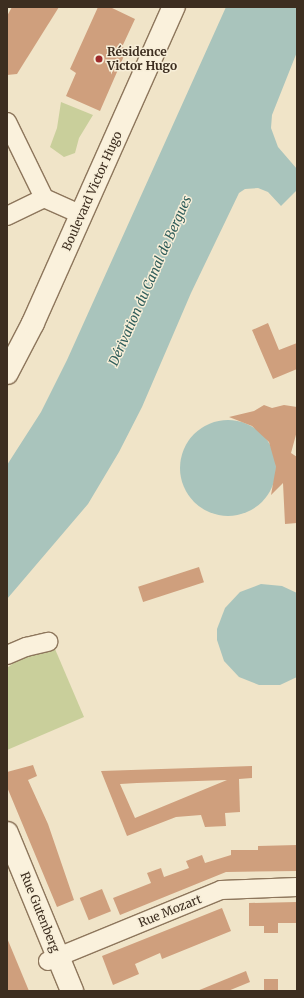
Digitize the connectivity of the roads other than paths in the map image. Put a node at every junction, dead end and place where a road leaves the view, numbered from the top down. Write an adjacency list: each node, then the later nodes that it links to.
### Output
1 (174, 7): 4 (main road, Boulevard Victor Hugo)
2 (7, 122): 3 (street)
3 (44, 198): 4 (street); 5 (street)
4 (82, 215): 6 (main road, Boulevard Victor Hugo)
5 (7, 216)
6 (7, 373)
7 (48, 642): 8 (street)
8 (7, 655)
9 (7, 833): 12 (main road, Rue Gutenberg)
10 (7, 861): 12 (main road, Rue Gutenberg)
11 (297, 887): 12 (street, Rue Mozart)
12 (53, 959): 13 (main road, Rue Gutenberg); 14 (main road, Rue Gutenberg)
13 (60, 991)
14 (72, 991)

